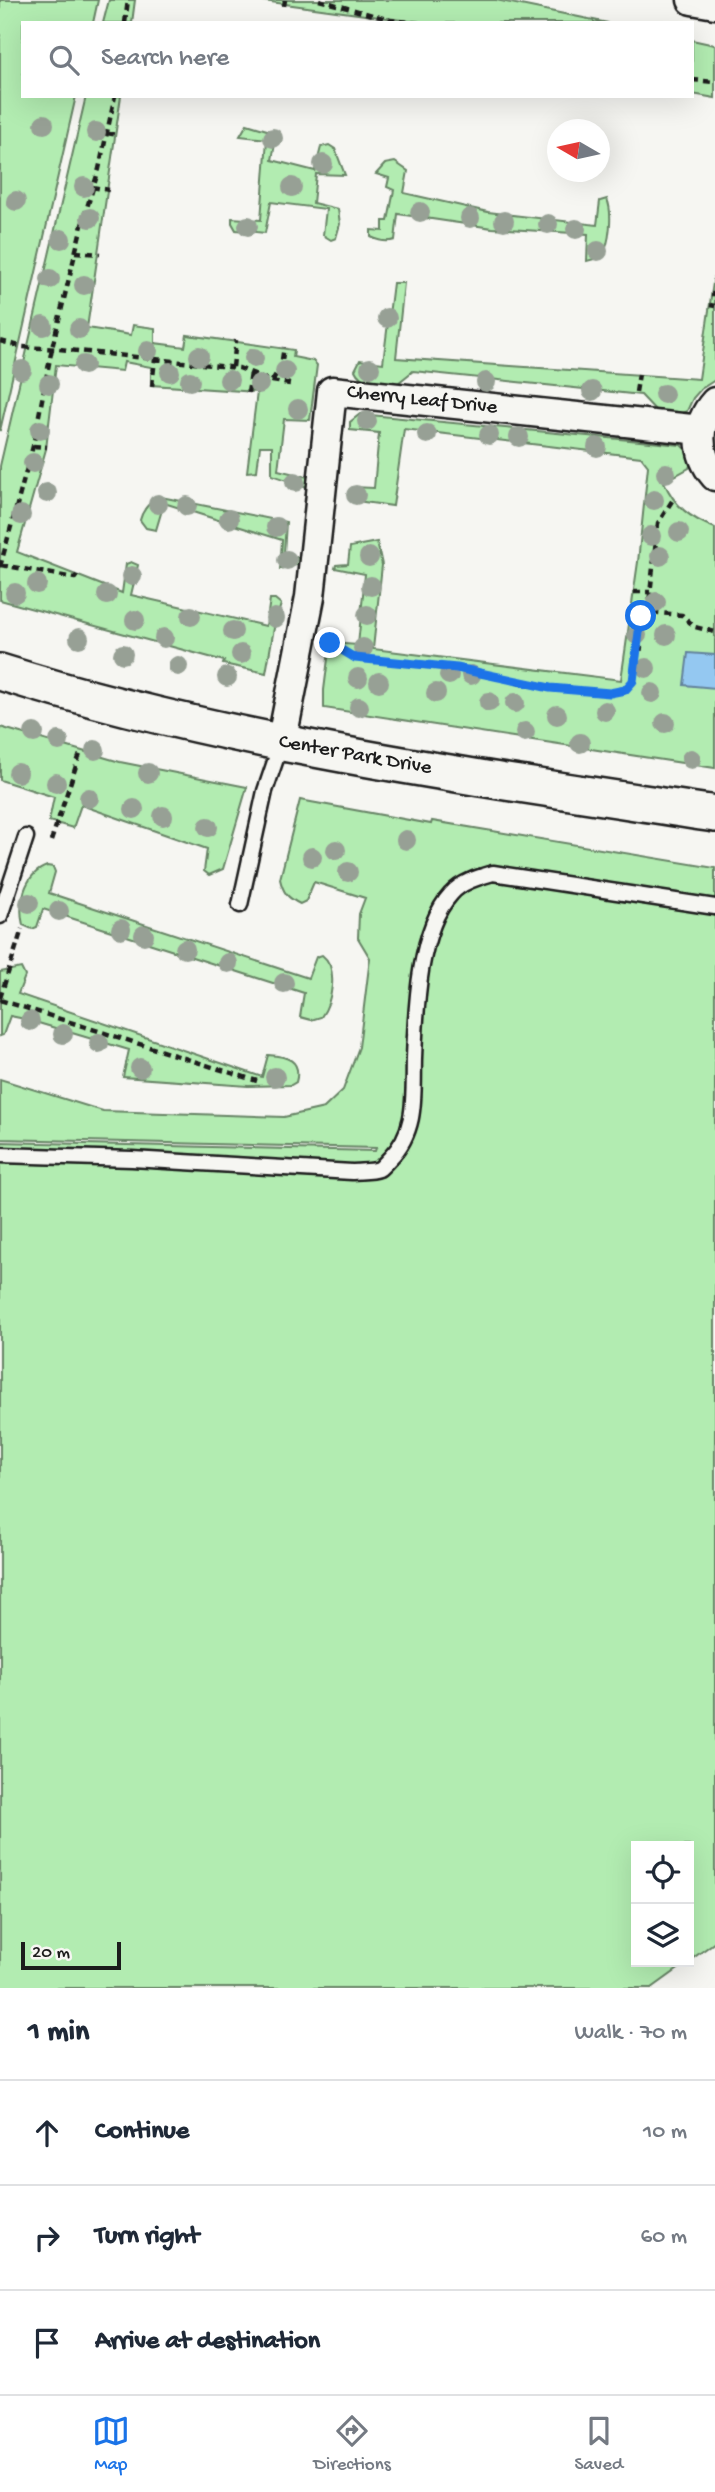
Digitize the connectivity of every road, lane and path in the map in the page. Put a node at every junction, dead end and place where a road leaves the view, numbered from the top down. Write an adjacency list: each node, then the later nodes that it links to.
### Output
1 (128, 0): 5 (path)
2 (319, 0): 6 (path)
3 (692, 0): 4 (street)
4 (715, 4)
5 (125, 21)
6 (400, 21)
7 (694, 80): 8 (path)
8 (715, 82)
9 (114, 98): 10 (path)
10 (107, 133): 11 (path); 12 (path)
11 (117, 135)
12 (92, 187): 13 (path); 14 (path)
13 (109, 190)
14 (75, 252): 15 (path); 19 (path)
15 (100, 254)
16 (236, 340): 21 (path)
17 (0, 341): 19 (path)
18 (284, 347): 24 (path)
19 (52, 348): 20 (path); 31 (path)
20 (155, 359): 21 (path); 26 (path)
21 (233, 368): 22 (path)
22 (251, 373): 24 (path); 28 (path)
23 (639, 374): 27 (path)
24 (272, 381): 25 (path)
25 (290, 384)
26 (152, 386)
27 (636, 392)
28 (248, 393)
29 (715, 402): 30 (street)
30 (701, 430): 33 (street); 45 (street, Cherry Leaf Drive)
31 (33, 446): 32 (path); 35 (path)
32 (47, 447)
33 (715, 476)
34 (672, 501): 38 (path)
35 (0, 566): 36 (path)
36 (77, 575)
37 (634, 592): 38 (path)
38 (650, 592): 39 (path)
39 (648, 612): 40 (path); 42 (path)
40 (715, 632)
41 (330, 643): 42 (path)
42 (636, 648): 43 (path)
43 (645, 649)
44 (0, 672): 45 (street, Center Park Drive)
45 (281, 744): 46 (street, Center Park Drive); 48 (lane)
46 (715, 814)
47 (26, 837): 50 (lane)
48 (240, 905)
49 (715, 907): 53 (lane)
50 (0, 916)
51 (0, 1000): 52 (path)
52 (257, 1081)
53 (0, 1155)

